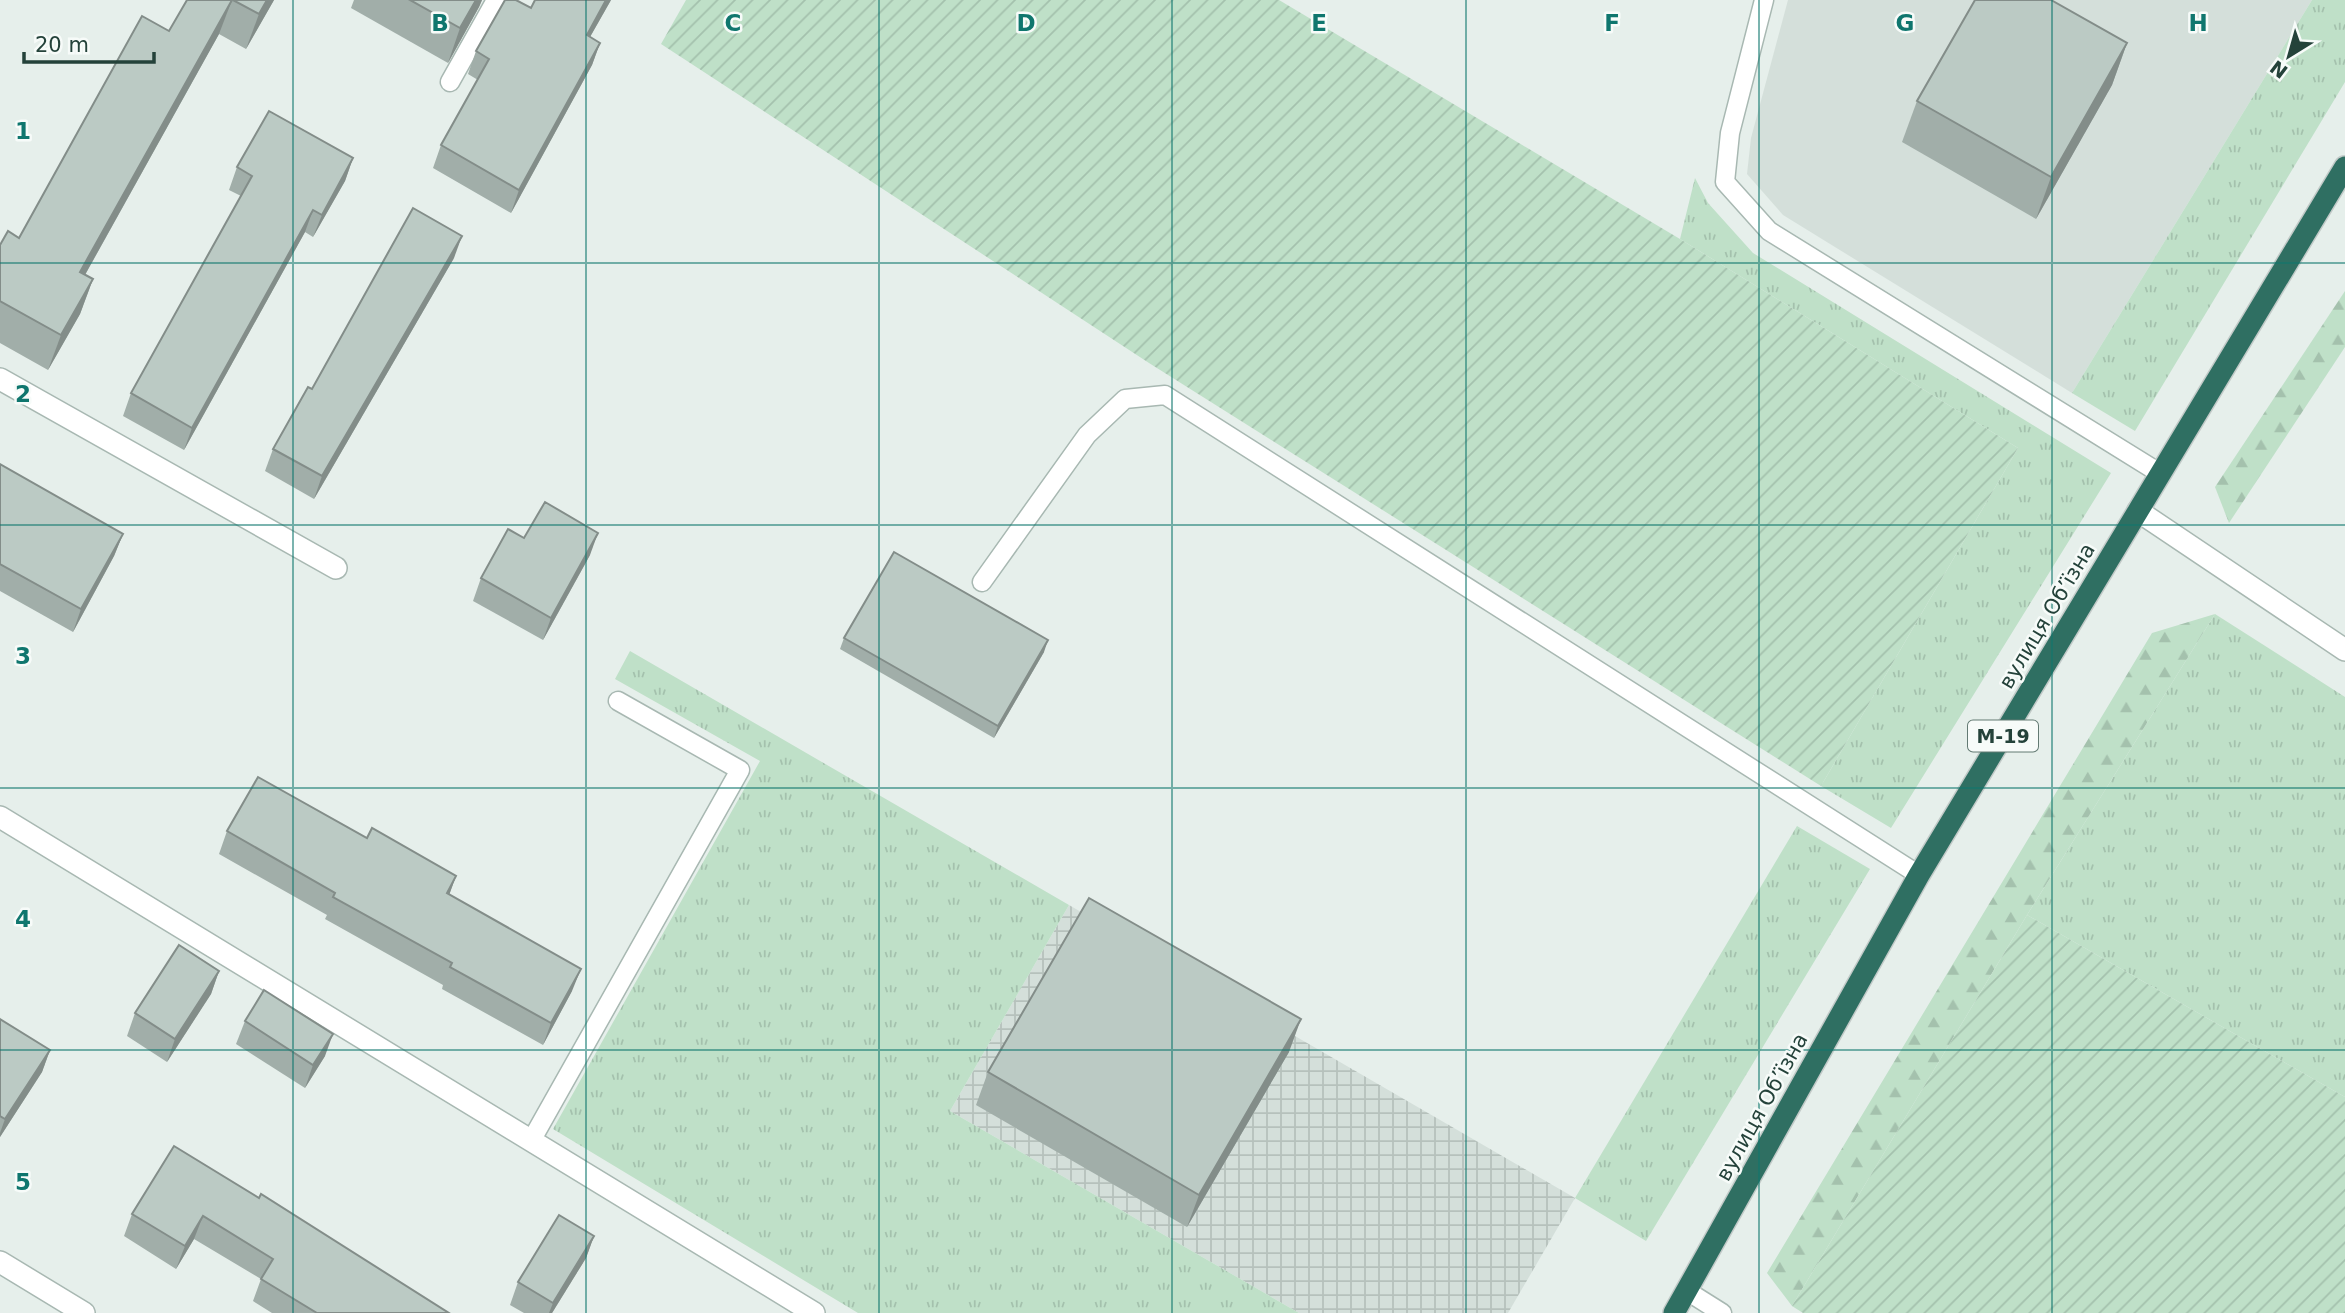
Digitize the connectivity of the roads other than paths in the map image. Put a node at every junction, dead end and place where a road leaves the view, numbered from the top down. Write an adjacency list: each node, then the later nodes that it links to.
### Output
1 (496, 0): 3 (lane)
2 (1764, 0): 6 (lane)
3 (450, 82)
4 (2345, 167): 6 (highway, вулиця Об’їзна / М-19)
5 (0, 379): 8 (street)
6 (2161, 474): 7 (highway, вулиця Об’їзна / М-19)
7 (2138, 511): 10 (street); 13 (highway, вулиця Об’їзна / М-19)
8 (336, 568)
9 (982, 582): 13 (lane)
10 (2345, 650)
11 (618, 701): 14 (lane)
12 (0, 817): 14 (street)
13 (1919, 875): 16 (highway, вулиця Об’їзна / М-19)
14 (531, 1141): 18 (street)
15 (0, 1262): 17 (street)
16 (1687, 1291): 19 (highway, вулиця Об’їзна / М-19); 20 (lane)
17 (84, 1313)
18 (814, 1313)
19 (1674, 1313)
20 (1722, 1313)

